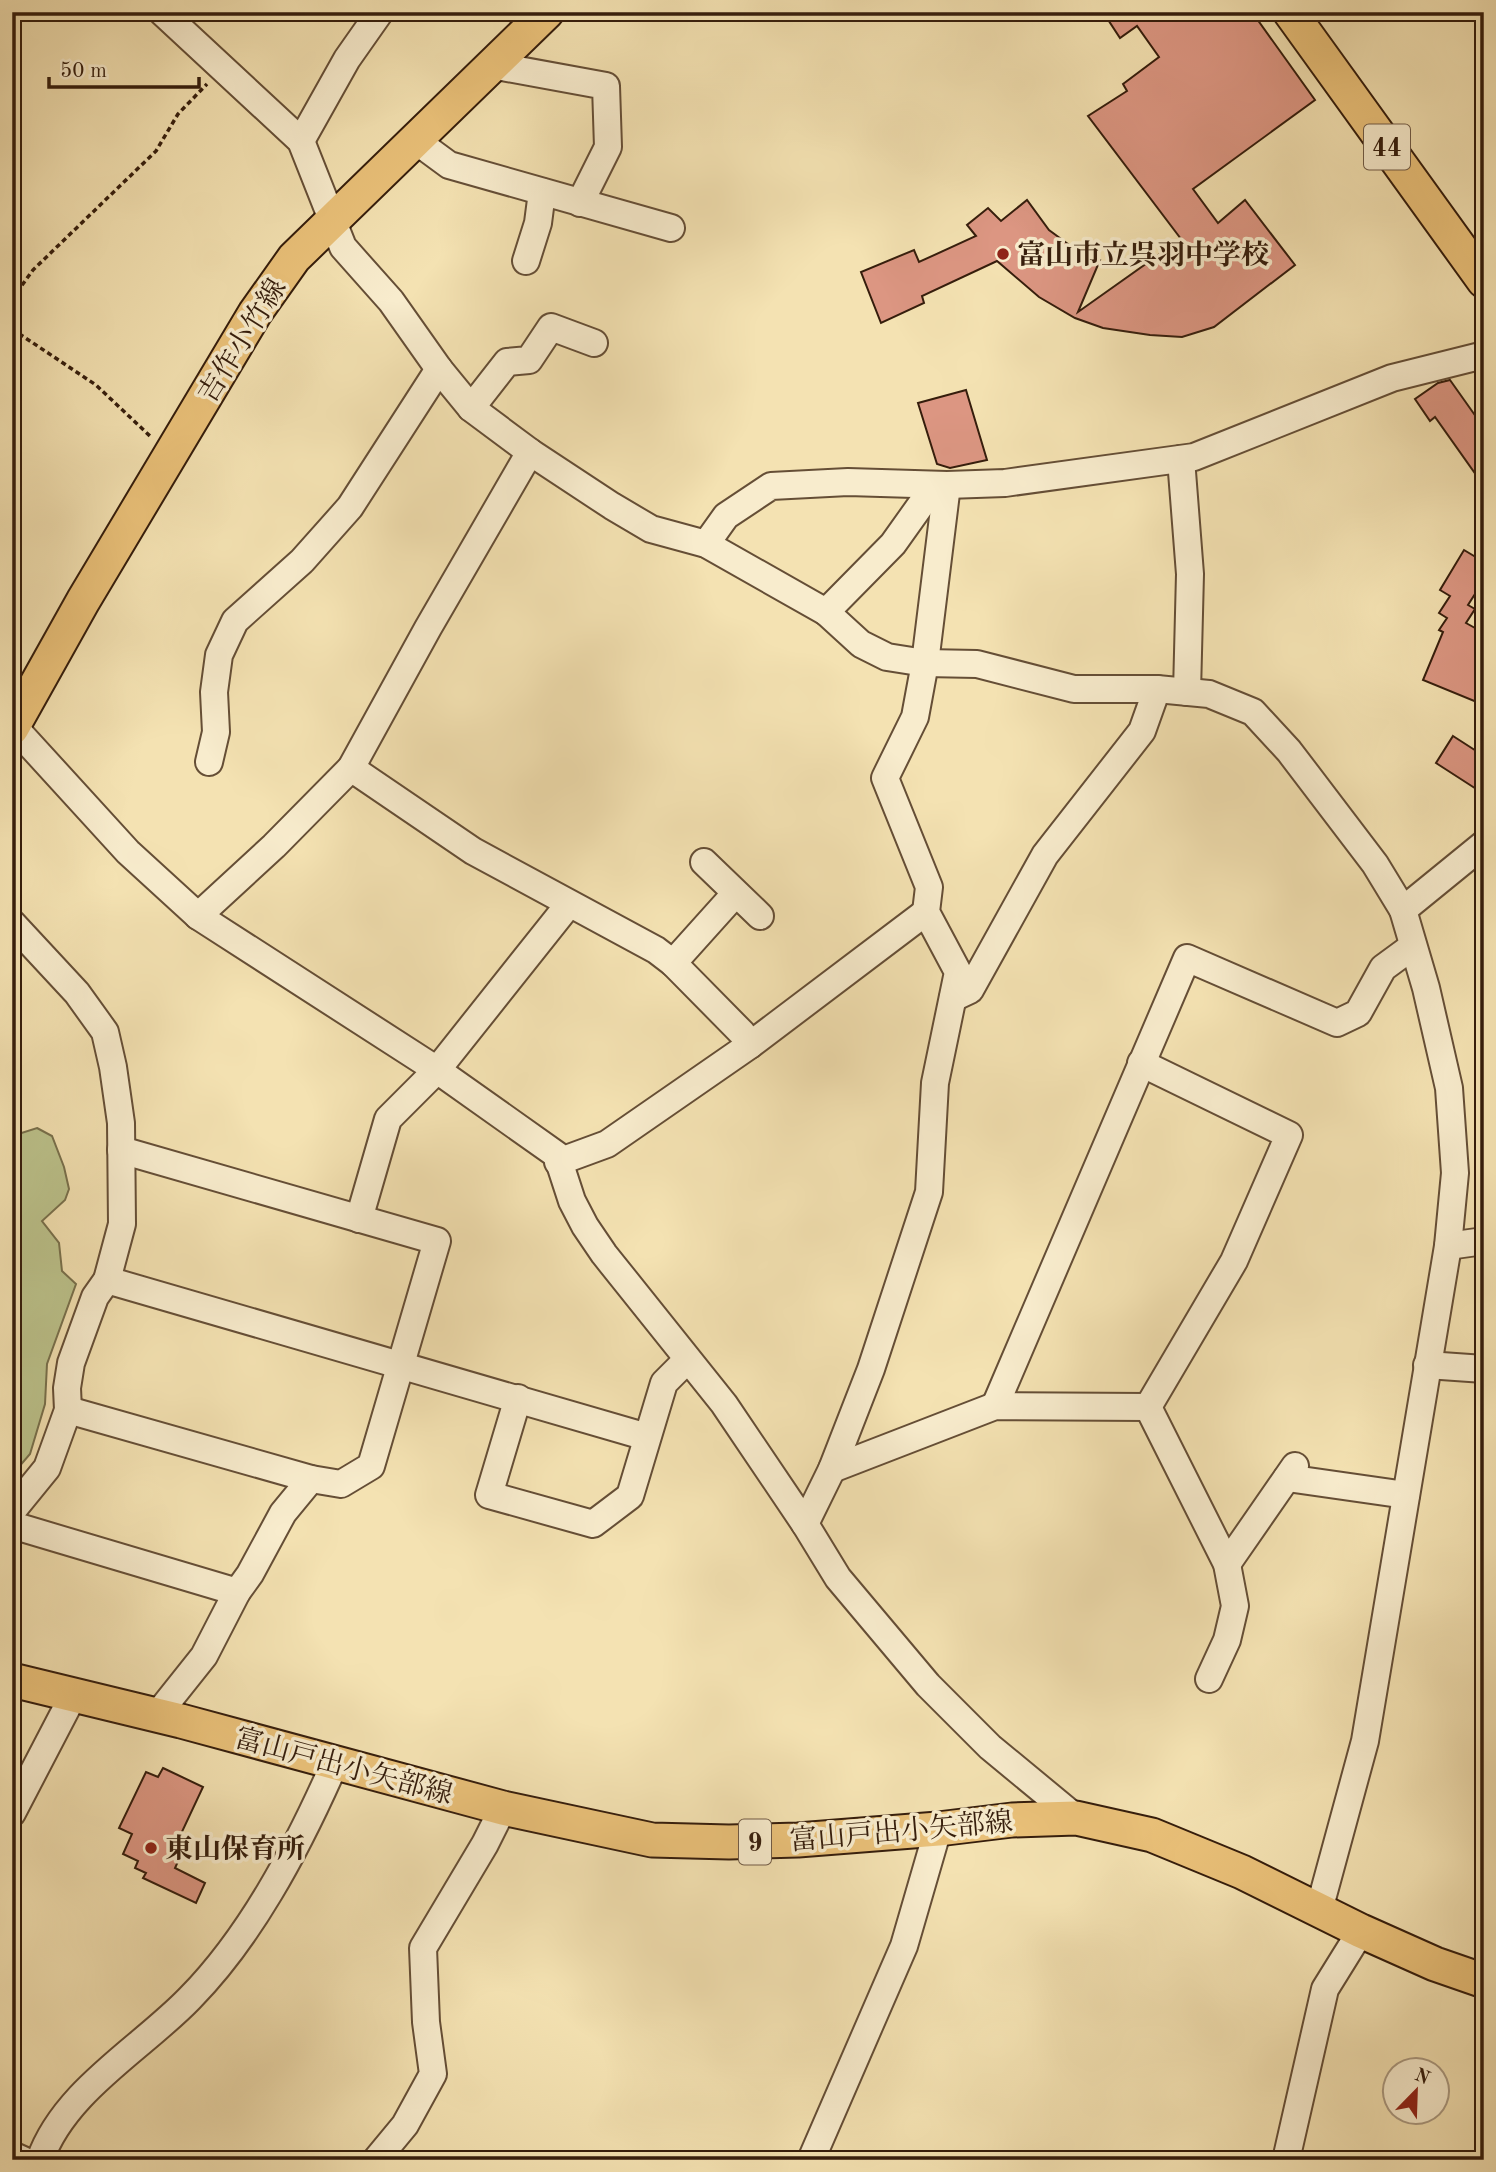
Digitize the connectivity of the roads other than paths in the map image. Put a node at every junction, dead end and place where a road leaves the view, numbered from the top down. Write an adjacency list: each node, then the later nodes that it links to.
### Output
1 (162, 12): 7 (street)
2 (380, 12): 7 (street)
3 (547, 12): 5 (main road, 吉作小竹線)
4 (1290, 12): 13 (main road, 44)
5 (491, 65): 6 (main road, 吉作小竹線); 9 (street)
6 (415, 140): 8 (street); 10 (main road, 吉作小竹線)
7 (301, 141): 10 (street)
8 (542, 192): 9 (street); 12 (street)
9 (580, 203): 11 (street)
10 (333, 220): 16 (street); 26 (main road, 吉作小竹線)
11 (671, 228)
12 (526, 261)
13 (1484, 281)
14 (594, 343): 17 (street)
15 (1484, 355): 19 (street)
16 (439, 369): 17 (street); 27 (street)
17 (471, 408): 18 (street)
18 (530, 452): 21 (street); 28 (street)
19 (1181, 459): 20 (street); 25 (street)
20 (941, 485): 21 (street); 22 (street); 23 (street)
21 (706, 544): 22 (street)
22 (826, 612): 23 (street)
23 (925, 663): 24 (street); 34 (street)
24 (1157, 689): 25 (street); 40 (street)
25 (1187, 692): 33 (street)
26 (13, 727): 35 (street)
27 (209, 762)
28 (351, 768): 32 (street); 35 (street)
29 (1484, 844): 33 (street)
30 (704, 862): 31 (street)
31 (735, 894): 36 (street); 39 (street)
32 (569, 904): 39 (street); 43 (street)
33 (1403, 910): 38 (street)
34 (926, 912): 40 (street); 41 (street)
35 (198, 916): 43 (street)
36 (760, 916)
37 (12, 923): 44 (street)
38 (1413, 946): 42 (street); 48 (street)
39 (673, 963): 41 (street)
40 (953, 998): 59 (street)
41 (750, 1045): 45 (street)
42 (1141, 1063): 55 (street); 56 (street)
43 (438, 1070): 45 (street); 46 (street)
44 (121, 1150): 46 (street); 49 (street)
45 (558, 1162): 50 (street)
46 (359, 1219): 51 (street)
47 (1484, 1241): 48 (street)
48 (1448, 1246): 52 (street)
49 (107, 1280): 51 (street); 57 (street)
50 (687, 1360): 58 (street); 63 (street)
51 (401, 1364): 54 (street); 60 (street)
52 (1427, 1365): 53 (street); 61 (street)
53 (1484, 1369)
54 (518, 1398): 58 (street); 58 (street)
55 (995, 1406): 56 (street); 59 (street)
56 (1148, 1407): 65 (street)
57 (68, 1410): 60 (street); 62 (street)
58 (647, 1437)
59 (832, 1469): 63 (street)
60 (311, 1479): 66 (street)
61 (1406, 1495): 65 (street); 76 (street)
62 (12, 1511)
63 (805, 1524): 74 (street)
64 (12, 1525): 66 (street)
65 (1227, 1564): 67 (street)
66 (237, 1592): 70 (street)
67 (1209, 1679)
68 (12, 1680): 69 (main road, 富山戸出小矢部線 / 9)
69 (75, 1694): 70 (main road, 富山戸出小矢部線 / 9); 73 (street)
70 (157, 1715): 72 (main road, 富山戸出小矢部線 / 9)
71 (330, 1774): 81 (street)
72 (503, 1808): 75 (main road, 富山戸出小矢部線 / 9); 82 (street)
73 (12, 1813)
74 (1076, 1818): 75 (main road, 富山戸出小矢部線 / 9); 76 (main road, 富山戸出小矢部線 / 9)
75 (938, 1829): 83 (street)
76 (1319, 1910): 77 (main road, 富山戸出小矢部線 / 9)
77 (1361, 1931): 78 (main road, 富山戸出小矢部線 / 9); 84 (street)
78 (1484, 1981)
79 (12, 2155): 80 (street)
80 (23, 2160)
81 (40, 2160)
82 (376, 2160)
83 (811, 2160)
84 (1286, 2160)

